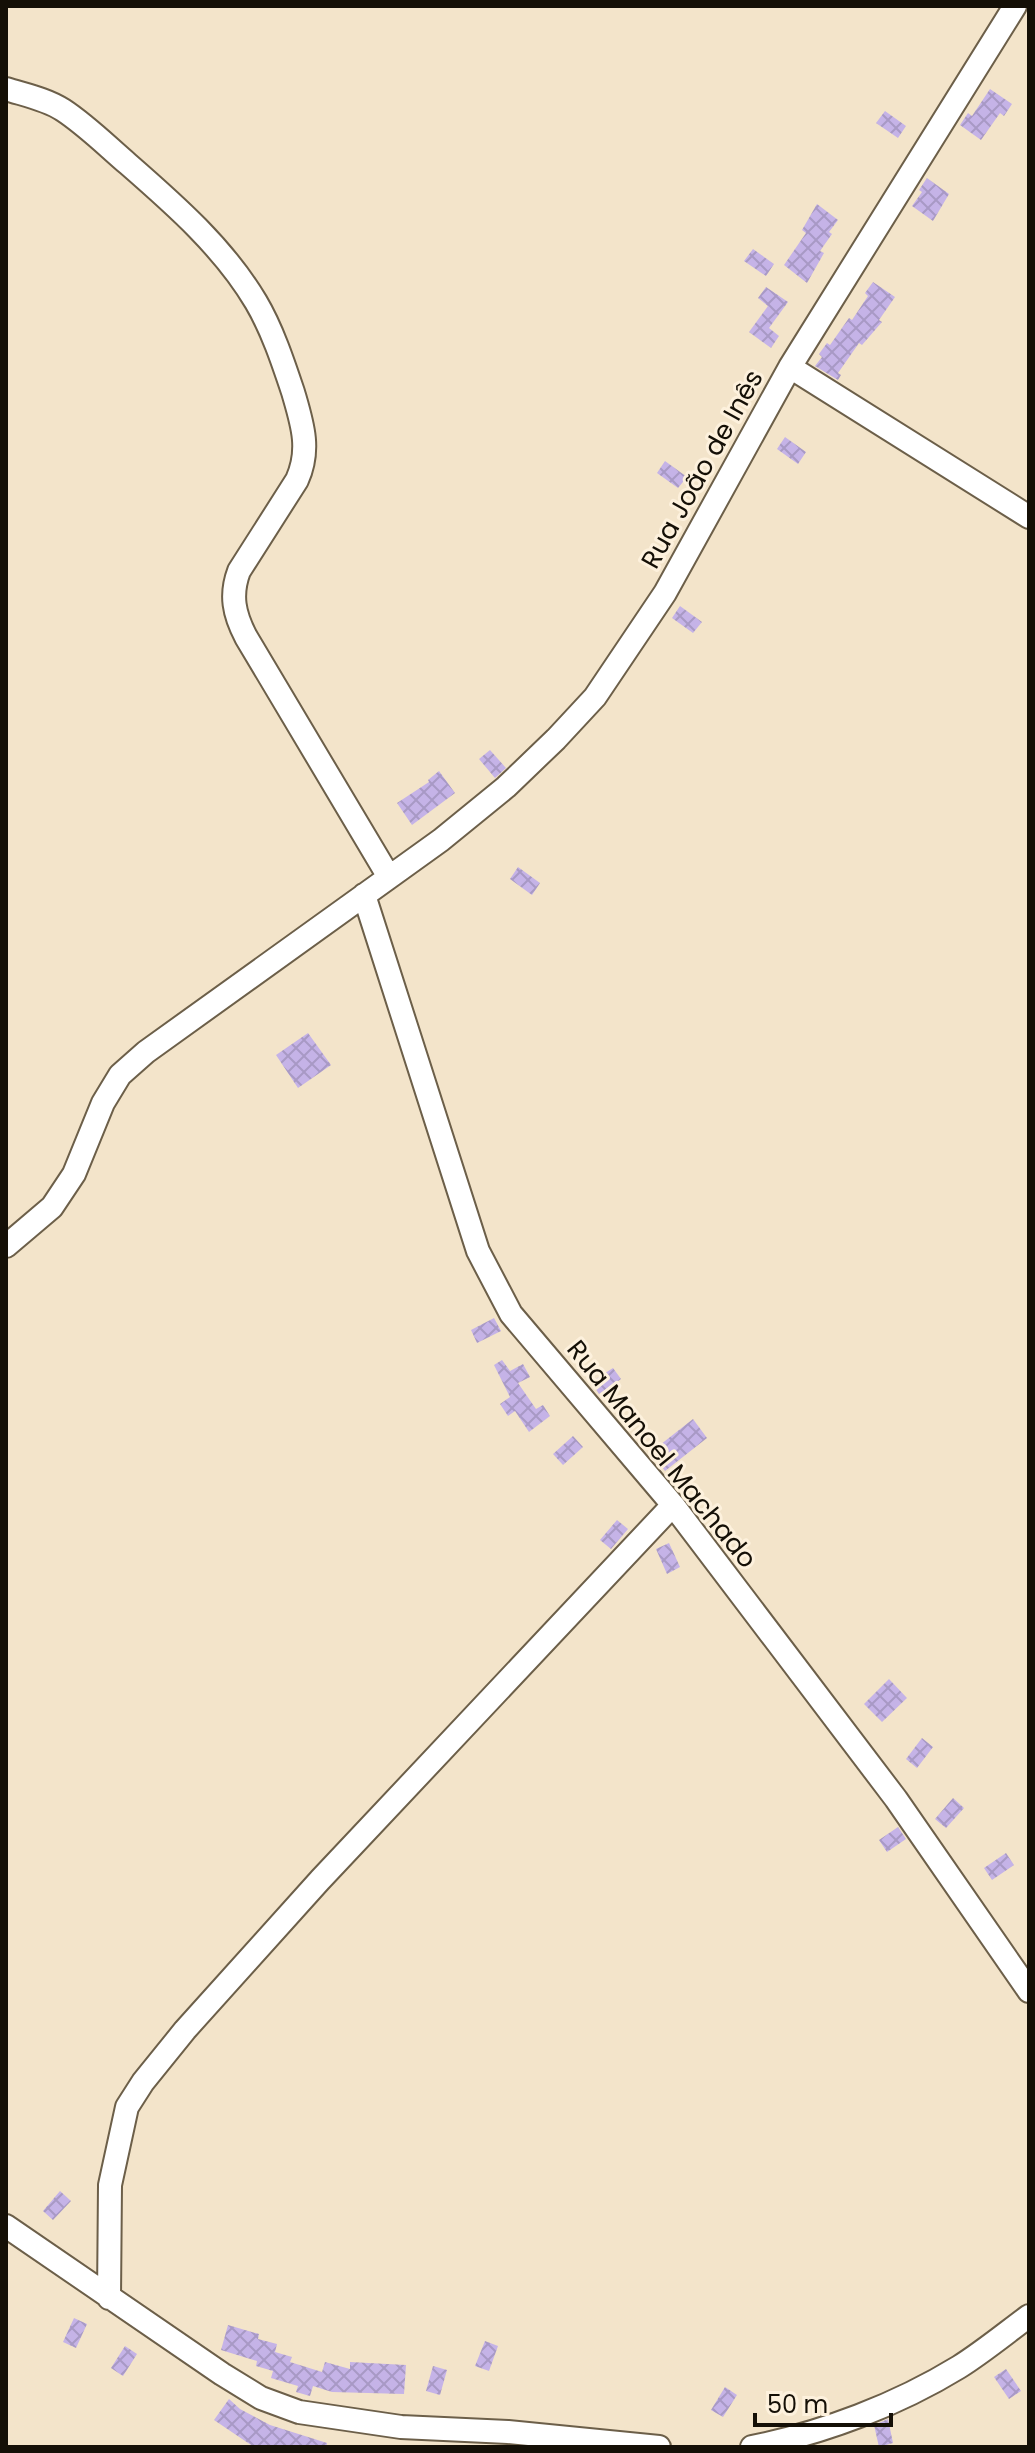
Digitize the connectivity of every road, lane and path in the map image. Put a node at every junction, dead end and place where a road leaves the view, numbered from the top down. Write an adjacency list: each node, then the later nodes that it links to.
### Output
1 (1015, 6): 3 (street, Rua João de Inês)
2 (6, 89): 5 (street)
3 (790, 367): 4 (street); 5 (street, Rua João de Inês)
4 (1029, 517)
5 (389, 877): 6 (street, Rua João de Inês)
6 (364, 895): 7 (street, Rua João de Inês); 8 (street, Rua Manoel Machado)
7 (6, 1246)
8 (673, 1505): 9 (street, Rua Manoel Machado); 11 (street)
9 (1029, 1991)
10 (6, 2226): 11 (street)
11 (109, 2298): 13 (street)
12 (1029, 2316): 16 (street)
13 (398, 2437): 14 (street)
14 (509, 2439): 15 (street)
15 (659, 2447)
16 (752, 2447)

